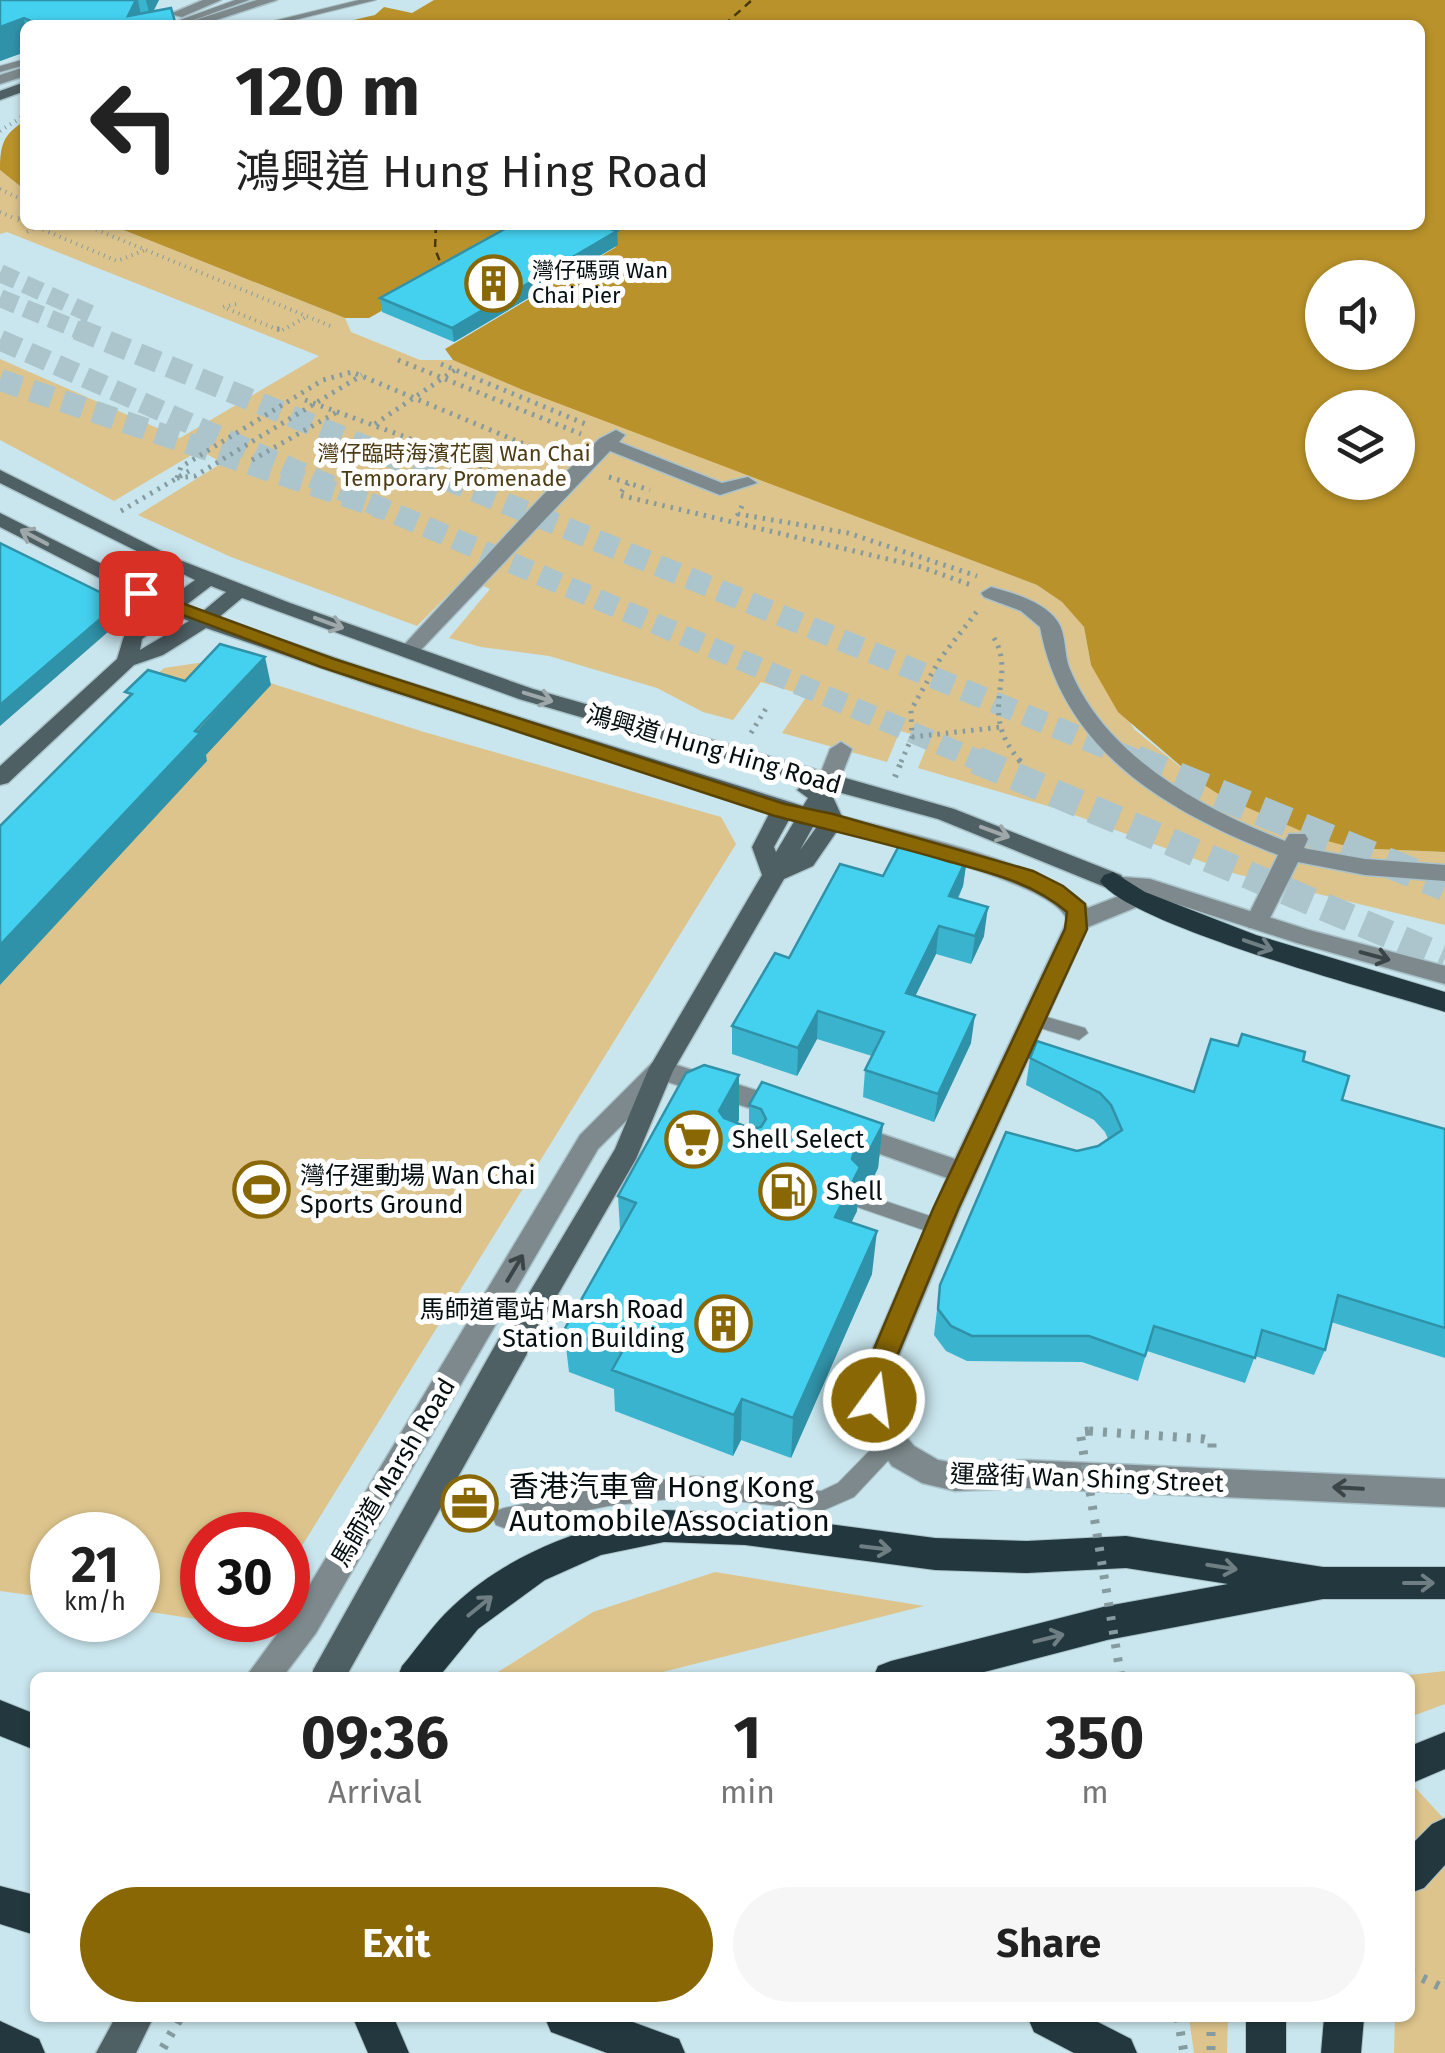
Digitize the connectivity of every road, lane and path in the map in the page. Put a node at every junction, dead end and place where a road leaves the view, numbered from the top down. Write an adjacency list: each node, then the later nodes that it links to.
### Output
1 (215, 0): 5 (street)
2 (244, 0): 6 (lane)
3 (272, 0): 7 (street)
4 (371, 0): 8 (lane)
5 (167, 20)
6 (186, 20)
7 (204, 20)
8 (284, 20)
9 (0, 212): 11 (path)
10 (20, 217): 11 (path)
11 (16, 219): 12 (path)
12 (20, 220)
13 (46, 230): 15 (path)
14 (97, 230): 15 (path)
15 (147, 250): 16 (path)
16 (268, 300): 18 (path); 19 (path)
17 (236, 304): 19 (path)
18 (257, 307)
19 (308, 316): 20 (path)
20 (333, 327)
21 (398, 360): 24 (path)
22 (455, 370): 24 (path)
23 (362, 375): 25 (path); 27 (path); 35 (path)
24 (443, 379): 25 (path); 30 (path)
25 (416, 399): 29 (path); 32 (path)
26 (305, 400): 27 (path)
27 (313, 404): 28 (path); 35 (path)
28 (338, 411): 29 (path); 31 (path)
29 (374, 425): 38 (path)
30 (611, 439): 32 (street); 37 (street)
31 (252, 460)
32 (581, 468): 38 (street)
33 (189, 471): 35 (path)
34 (0, 476): 41 (main road, 鴻興道 Hung Hing Road)
35 (177, 478): 39 (path)
36 (628, 483): 43 (path)
37 (748, 483)
38 (549, 500): 47 (street)
39 (113, 515)
40 (0, 519): 44 (main road, 鴻興道 Hung Hing Road, one-way to 40)
41 (208, 579): 42 (main road, 鴻興道 Hung Hing Road); 44 (main road)
42 (238, 590): 45 (main road); 47 (main road, 鴻興道 Hung Hing Road, one-way to 47)
43 (991, 593): 51 (path); 61 (street)
44 (169, 606): 45 (main road, 鴻興道 Hung Hing Road); 48 (main road)
45 (204, 620): 48 (main road); 58 (main road, 鴻興道 Hung Hing Road)
46 (994, 638): 50 (path)
47 (409, 651): 57 (main road, 鴻興道 Hung Hing Road, one-way to 57)
48 (126, 661): 56 (main road)
49 (768, 707): 52 (path)
50 (1002, 726): 51 (path); 54 (path)
51 (912, 737): 55 (path)
52 (748, 738)
53 (842, 749): 57 (street)
54 (1023, 764)
55 (895, 777)
56 (0, 778)
57 (825, 788): 59 (main road, 馬師道 Marsh Road); 60 (main road); 64 (main road, 鴻興道 Hung Hing Road, one-way to 64)
58 (782, 811): 59 (main road, 鴻興道 Hung Hing Road); 63 (main road)
59 (808, 816): 60 (street, 鴻興道 Hung Hing Road); 63 (main road, 馬師道 Marsh Road)
60 (833, 821): 63 (main road, 馬師道 Marsh Road); 66 (street, 鴻興道 Hung Hing Road)
61 (1292, 845): 62 (street); 67 (street)
62 (1445, 872)
63 (773, 874): 72 (main road, 馬師道 Marsh Road)
64 (1112, 881): 65 (highway); 67 (street, 鴻興道 Hung Hing Road)
65 (1136, 898): 66 (street); 69 (highway, one-way to 69)
66 (1079, 921): 70 (street)
67 (1257, 922): 68 (street, 鴻興道 Hung Hing Road, one-way to 68)
68 (1445, 975)
69 (1445, 1002)
70 (1033, 1018): 71 (lane); 73 (street)
71 (1079, 1033)
72 (661, 1070): 73 (street); 82 (street, 馬師道 Marsh Road, one-way to 72); 83 (main road, 馬師道 Marsh Road, bridge)
73 (964, 1173): 75 (street)
74 (861, 1201): 75 (lane)
75 (938, 1227): 76 (street)
76 (891, 1443): 78 (street, 運盛街 Wan Shing Street, one-way to 76); 79 (lane)
77 (1212, 1450): 86 (path, bridge)
78 (1445, 1493)
79 (504, 1518)
80 (1323, 1582): 81 (highway, one-way to 81); 84 (highway, one-way to 80); 85 (highway, one-way to 80)
81 (1445, 1583)
82 (266, 1672)
83 (330, 1672)
84 (420, 1672)
85 (915, 1672)
86 (1121, 1672)
87 (0, 1718): 88 (highway)
88 (30, 1730)
89 (1445, 1750): 90 (highway)
90 (1415, 1763)
91 (1445, 1837): 92 (highway)
92 (1415, 1869)
93 (0, 1904): 94 (highway)
94 (30, 1913)
95 (1415, 1974): 96 (path)
96 (1445, 1989)
97 (133, 2022): 108 (main road)
98 (178, 2022): 109 (path)
99 (375, 2022): 110 (highway)
100 (577, 2022): 111 (highway)
101 (1056, 2022): 112 (highway)
102 (1179, 2022): 113 (path)
103 (1211, 2022): 114 (path)
104 (1266, 2022): 115 (highway)
105 (1344, 2022): 116 (highway)
106 (0, 2041): 107 (highway)
107 (25, 2053)
108 (116, 2053)
109 (160, 2053)
110 (389, 2053)
111 (665, 2053)
112 (1117, 2053)
113 (1184, 2053)
114 (1211, 2053)
115 (1266, 2053)
116 (1341, 2053)

